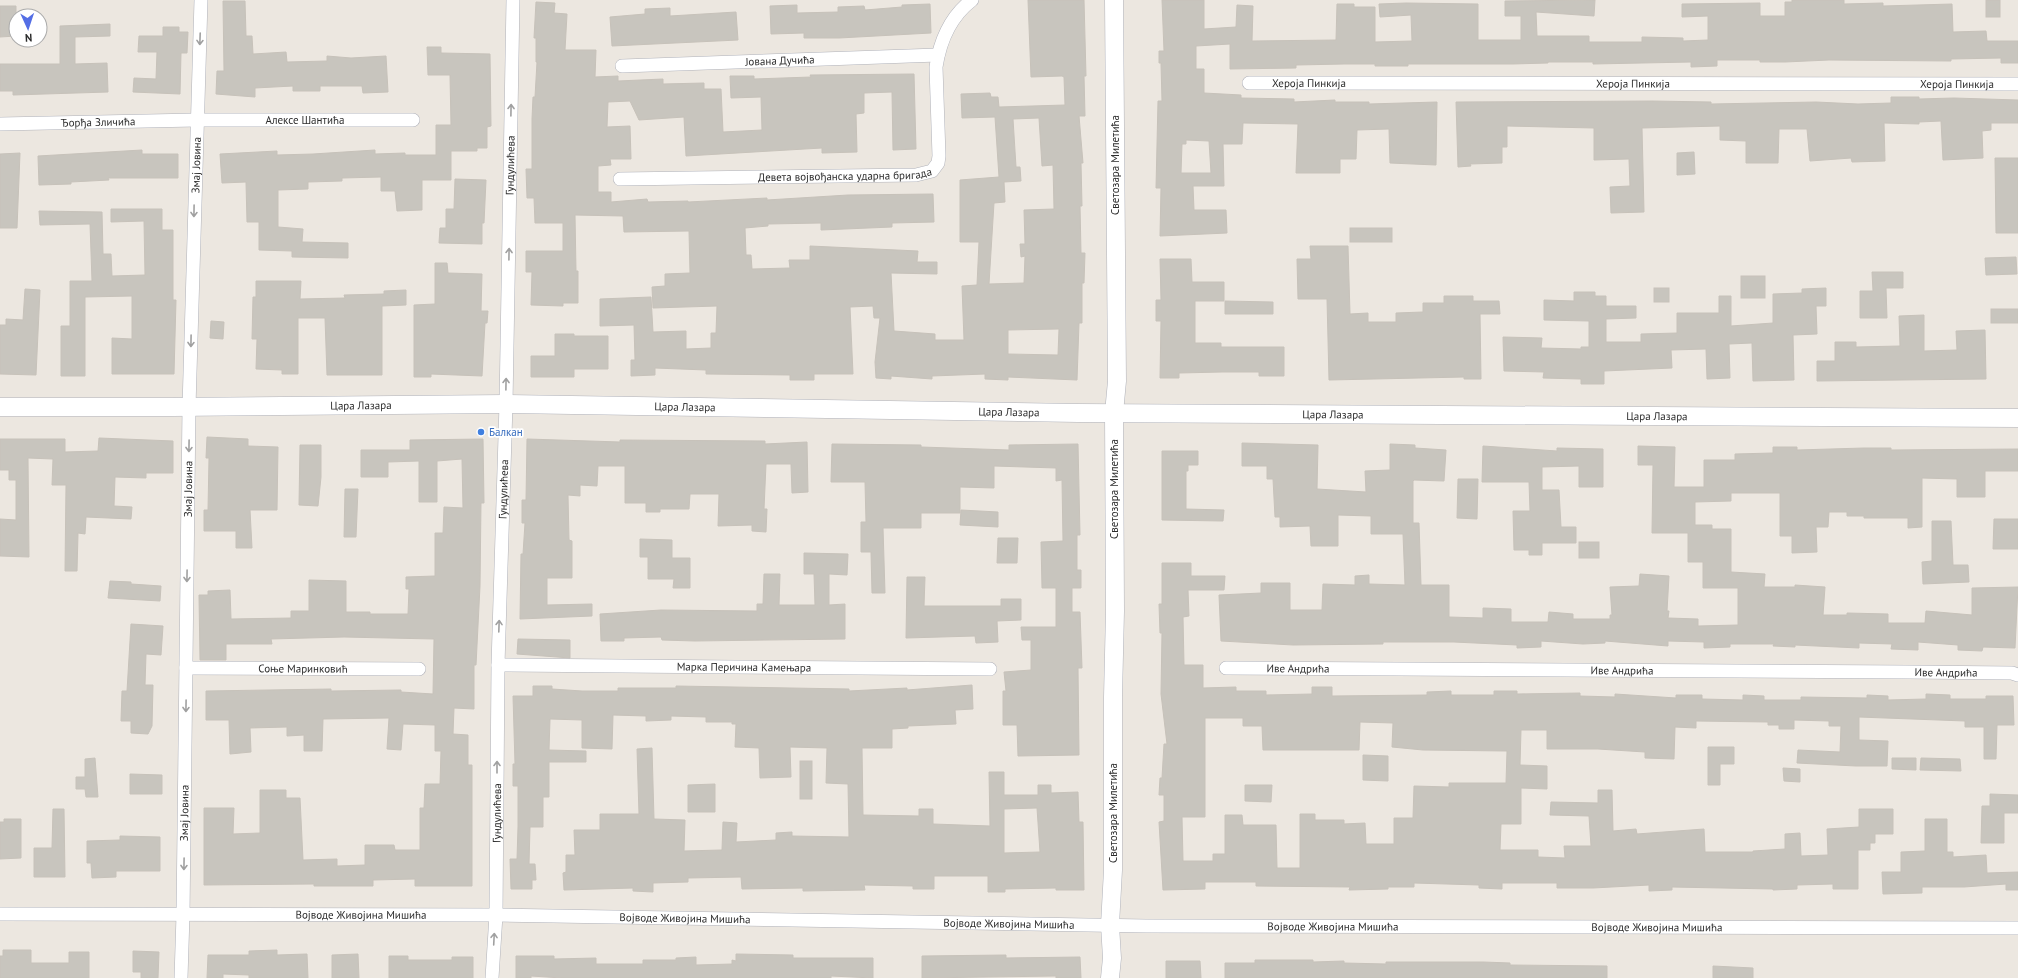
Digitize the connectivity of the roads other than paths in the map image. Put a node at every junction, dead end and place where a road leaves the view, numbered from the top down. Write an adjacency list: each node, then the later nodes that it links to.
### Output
1 (201, 0): 9 (street, Змај Јовина, one-way to 9)
2 (513, 0): 13 (street, Гундулићева, one-way to 2)
3 (972, 0): 5 (street, Девета војвођанска ударна бригада)
4 (1114, 0): 16 (main road, Светозара Милетића)
5 (938, 55): 6 (street, Јована Дучића); 12 (street, Девета војвођанска ударна бригада)
6 (622, 66)
7 (1248, 83): 8 (street, Хероја Пинкија)
8 (2018, 84)
9 (196, 120): 10 (street, Алексе Шантића); 11 (street, Ђорђа Зличића); 15 (street, Змај Јовина, one-way to 15)
10 (413, 120)
11 (0, 124)
12 (620, 179)
13 (506, 404): 15 (main road, Цара Лазара); 16 (main road, Цара Лазара); 18 (street, Гундулићева, one-way to 13)
14 (0, 407): 15 (main road, Цара Лазара)
15 (189, 407): 19 (street, Змај Јовина, one-way to 19)
16 (1114, 413): 17 (main road, Цара Лазара); 27 (main road, Светозара Милетића)
17 (2018, 418)
18 (498, 665): 22 (street, Марка Перичина Камењара); 26 (street, Гундулићева, one-way to 18)
19 (186, 668): 21 (street, Соње Маринковић); 25 (street, Змај Јовина, one-way to 25)
20 (1226, 668): 23 (street, Иве Андрића)
21 (420, 669)
22 (990, 669)
23 (2018, 675)
24 (0, 914): 25 (street, Војводе Живојина Мишића)
25 (183, 915): 26 (street, Војводе Живојина Мишића); 29 (street, Змај Јовина)
26 (496, 915): 27 (street, Војводе Живојина Мишића); 30 (street, Гундулићева, one-way to 26)
27 (1110, 925): 28 (street, Војводе Живојина Мишића); 31 (main road, Светозара Милетића)
28 (2018, 928)
29 (181, 978)
30 (492, 978)
31 (1110, 978)

